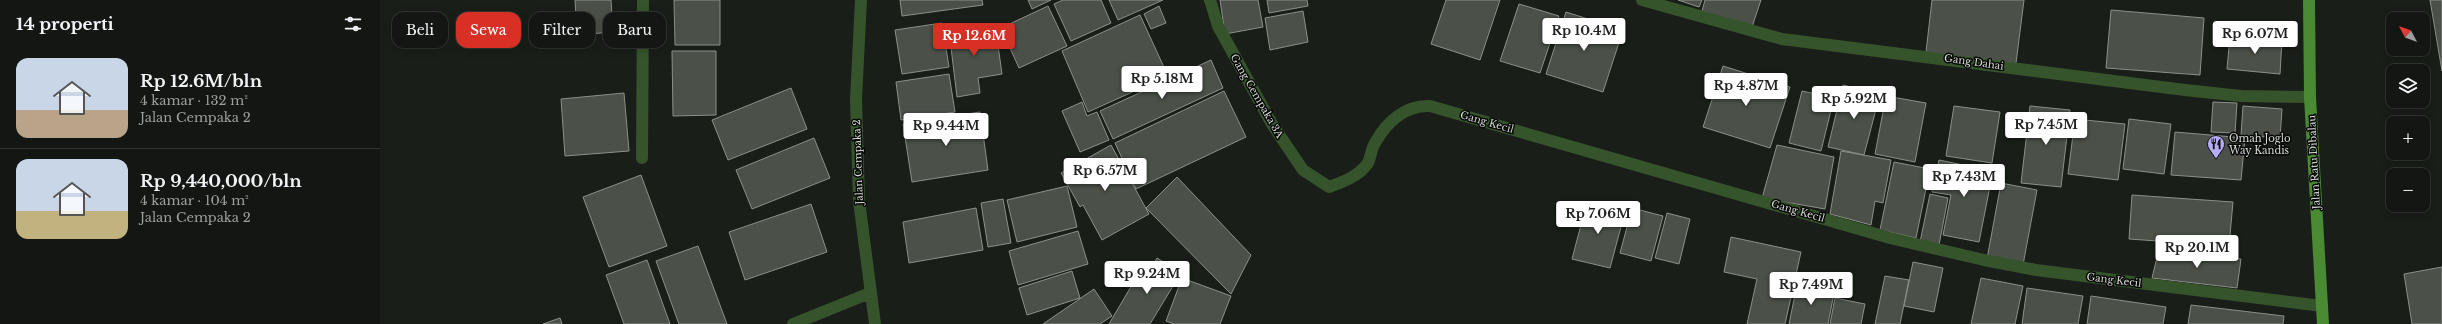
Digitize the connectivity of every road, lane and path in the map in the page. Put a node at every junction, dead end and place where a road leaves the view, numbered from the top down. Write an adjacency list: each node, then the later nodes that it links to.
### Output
1 (643, 0): 7 (street)
2 (861, 0): 9 (street, Jalan Cempaka 2)
3 (1210, 0): 8 (street, Gang Cempaka 3A)
4 (1642, 0): 6 (street, Gang Dahai)
5 (2309, 0): 6 (main road, Jalan Ratu Dibalau)
6 (2310, 97): 10 (main road, Jalan Ratu Dibalau)
7 (642, 158)
8 (1319, 182): 10 (street, Gang Kecil)
9 (870, 293): 11 (street); 12 (street, Jalan Cempaka 2)
10 (2322, 306): 13 (main road, Jalan Ratu Dibalau)
11 (793, 324)
12 (875, 324)
13 (2323, 324)

